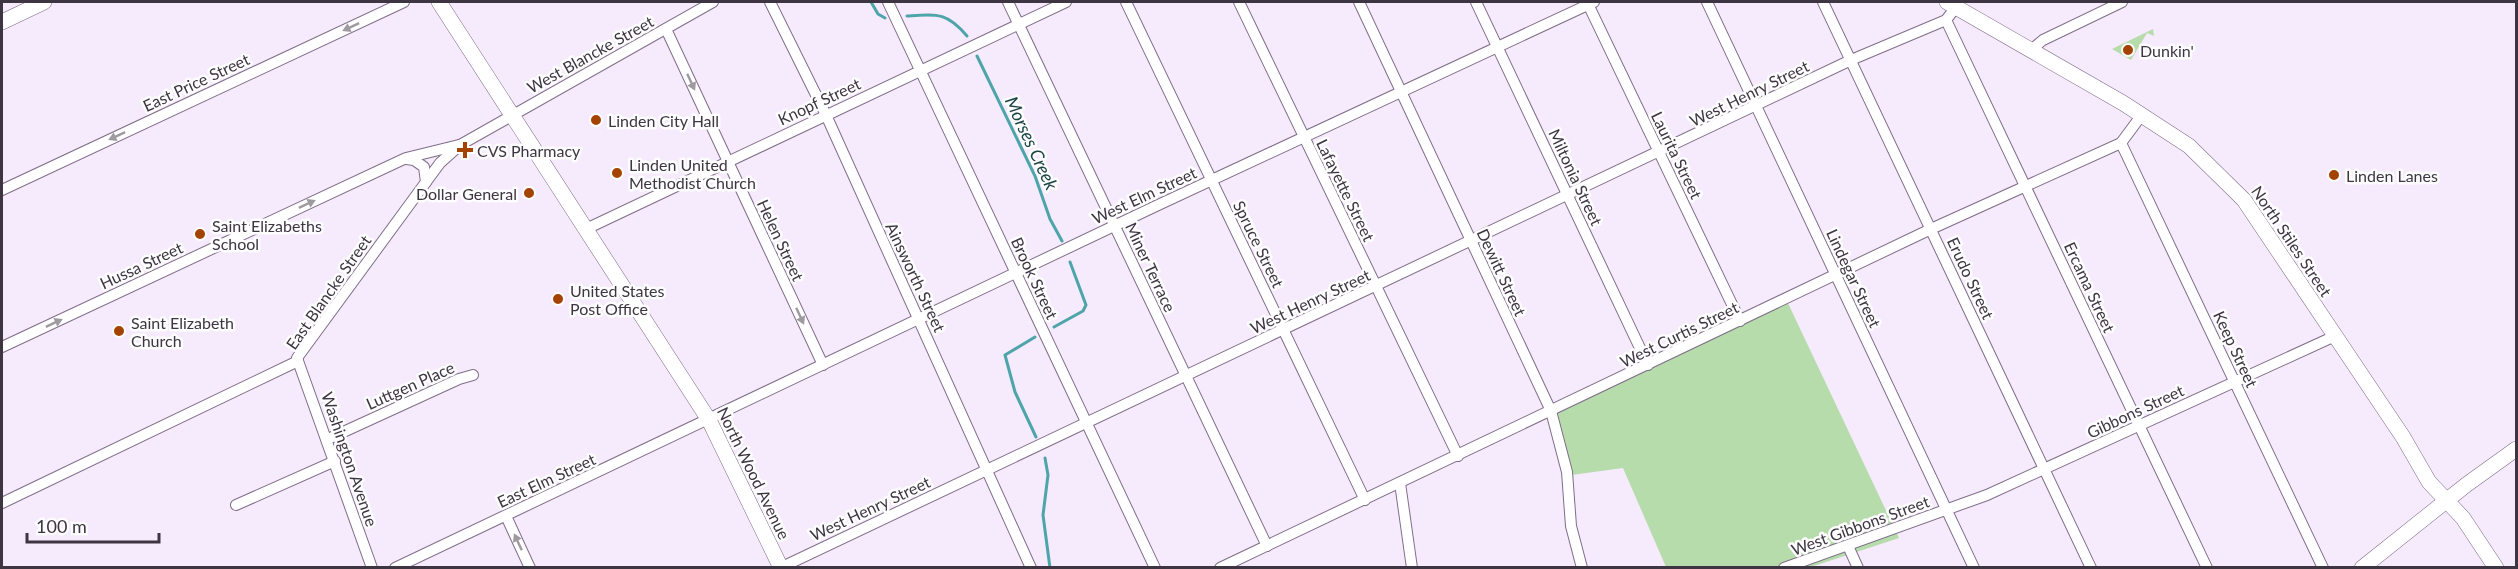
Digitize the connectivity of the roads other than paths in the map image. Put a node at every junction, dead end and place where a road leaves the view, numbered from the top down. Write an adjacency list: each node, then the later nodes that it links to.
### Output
1 (44, 2): 19 (main road)
2 (404, 2): 40 (street, East Price Street, one-way to 40)
3 (439, 2): 28 (main road, North Wood Avenue)
4 (713, 2): 21 (street, West Blancke Street)
5 (770, 2): 29 (street, Ainsworth Street)
6 (888, 2): 25 (street, Brook Street)
7 (1008, 2): 20 (street, Miner Terrace)
8 (1066, 2): 20 (street, Knopf Street)
9 (1126, 2): 37 (street, Spruce Street)
10 (1239, 2): 31 (street, Lafayette Street)
11 (1359, 2): 26 (street, Dewitt Street)
12 (1476, 2): 22 (street, Miltonia Street)
13 (1590, 2): 22 (street, West Elm Street); 34 (street, Laurita Street)
14 (1707, 2): 27 (street, Lindegar Street)
15 (1823, 2): 24 (street, Erudo Street)
16 (2122, 2): 23 (street)
17 (1952, 4): 18 (street); 23 (main road, North Stiles Street)
18 (1946, 20): 24 (street, West Henry Street); 39 (street, Ercama Street)
19 (2, 21)
20 (1019, 24): 25 (street, Knopf Street); 42 (street, Miner Terrace)
21 (666, 28): 28 (street, West Blancke Street); 36 (street, Helen Street, one-way to 36)
22 (1498, 46): 26 (street, West Elm Street); 41 (street, Miltonia Street)
23 (2031, 50): 30 (main road, North Stiles Street)
24 (1851, 60): 27 (street, West Henry Street); 44 (street, Erudo Street)
25 (920, 70): 29 (street, Knopf Street); 46 (street, Brook Street)
26 (1401, 91): 31 (street, West Elm Street); 45 (street, Dewitt Street)
27 (1756, 106): 34 (street, West Henry Street); 47 (street, Lindegar Street)
28 (513, 115): 33 (street, East Blancke Street); 43 (main road, North Wood Avenue)
29 (826, 115): 36 (street, Knopf Street); 49 (street, Ainsworth Street)
30 (2141, 116): 32 (street, West Curtis Street); 52 (main road, North Stiles Street)
31 (1304, 137): 37 (street, West Elm Street); 48 (street, Lafayette Street)
32 (2121, 143): 39 (street, West Curtis Street); 59 (street, Keep Street)
33 (460, 145): 35 (street, Hussa Street); 38 (street, East Blancke Street)
34 (1659, 152): 41 (street, West Henry Street); 50 (street, Laurita Street)
35 (406, 159): 38 (street); 53 (street, Hussa Street, one-way to 35)
36 (728, 161): 43 (street, Knopf Street); 55 (street, Helen Street, one-way to 55)
37 (1212, 180): 42 (street, West Elm Street); 51 (street, Spruce Street)
38 (426, 182): 54 (street, East Blancke Street)
39 (2026, 188): 44 (street, West Curtis Street); 63 (street, Ercama Street)
40 (2, 190)
41 (1568, 195): 45 (street, West Henry Street); 56 (street, Miltonia Street)
42 (1115, 226): 46 (street, West Elm Street); 58 (street, Miner Terrace)
43 (586, 229): 61 (main road, North Wood Avenue)
44 (1931, 229): 47 (street, West Curtis Street); 69 (street, Erudo Street)
45 (1471, 241): 48 (street, West Henry Street); 60 (street, Dewitt Street)
46 (1016, 273): 49 (street, West Elm Street); 62 (street, Brook Street)
47 (1836, 275): 50 (street, West Curtis Street); 75 (street, Lindegar Street)
48 (1376, 286): 51 (street, West Henry Street); 66 (street, Lafayette Street)
49 (919, 319): 55 (street, West Elm Street); 68 (street, Ainsworth Street)
50 (1740, 321): 56 (street, West Curtis Street)
51 (1283, 330): 58 (street, West Henry Street); 71 (street, Spruce Street)
52 (2335, 336): 59 (street, Gibbons Street); 72 (main road, North Stiles Street)
53 (2, 347)
54 (298, 361): 64 (street, Washington Avenue); 73 (street, East Blancke Street)
55 (823, 365): 61 (street, West Elm Street)
56 (1648, 365): 60 (street, West Curtis Street)
57 (472, 375): 64 (street, Luttgen Place)
58 (1186, 376): 62 (street, West Henry Street); 77 (street, Miner Terrace)
59 (2235, 381): 63 (street, Gibbons Street); 93 (street, Keep Street)
60 (1551, 411): 66 (street, West Curtis Street); 87 (street, Dewitt Street)
61 (710, 420): 76 (street, East Elm Street); 82 (main road, North Wood Avenue)
62 (1086, 423): 68 (street, West Henry Street); 84 (street, Brook Street)
63 (2139, 425): 69 (street, Gibbons Street); 92 (street, Ercama Street)
64 (328, 439): 67 (street, Washington Avenue)
65 (2517, 449): 72 (main road)
66 (1458, 456): 70 (street, West Curtis Street)
67 (335, 461): 74 (street); 79 (street, Washington Avenue)
68 (988, 469): 82 (street, West Henry Street); 83 (street, Ainsworth Street)
69 (2044, 469): 75 (street, Gibbons Street); 91 (street, Erudo Street)
70 (1400, 483): 71 (street, West Curtis Street); 86 (street)
71 (1365, 500): 77 (street, West Curtis Street)
72 (2446, 501): 94 (main road); 95 (main road, North Stiles Street)
73 (2, 503)
74 (236, 505)
75 (1947, 510): 78 (street, West Gibbons Street); 90 (street, Lindegar Street)
76 (506, 516): 80 (street, East Elm Street); 81 (street, one-way to 76)
77 (1267, 546): 85 (street, West Curtis Street)
78 (1848, 546): 88 (street, West Gibbons Street); 89 (street)
79 (372, 567)
80 (395, 567)
81 (530, 567)
82 (781, 567)
83 (1031, 567)
84 (1155, 567)
85 (1220, 567)
86 (1412, 567)
87 (1582, 567)
88 (1784, 567)
89 (1858, 567)
90 (1974, 567)
91 (2091, 567)
92 (2207, 567)
93 (2323, 567)
94 (2362, 567)
95 (2496, 567)

